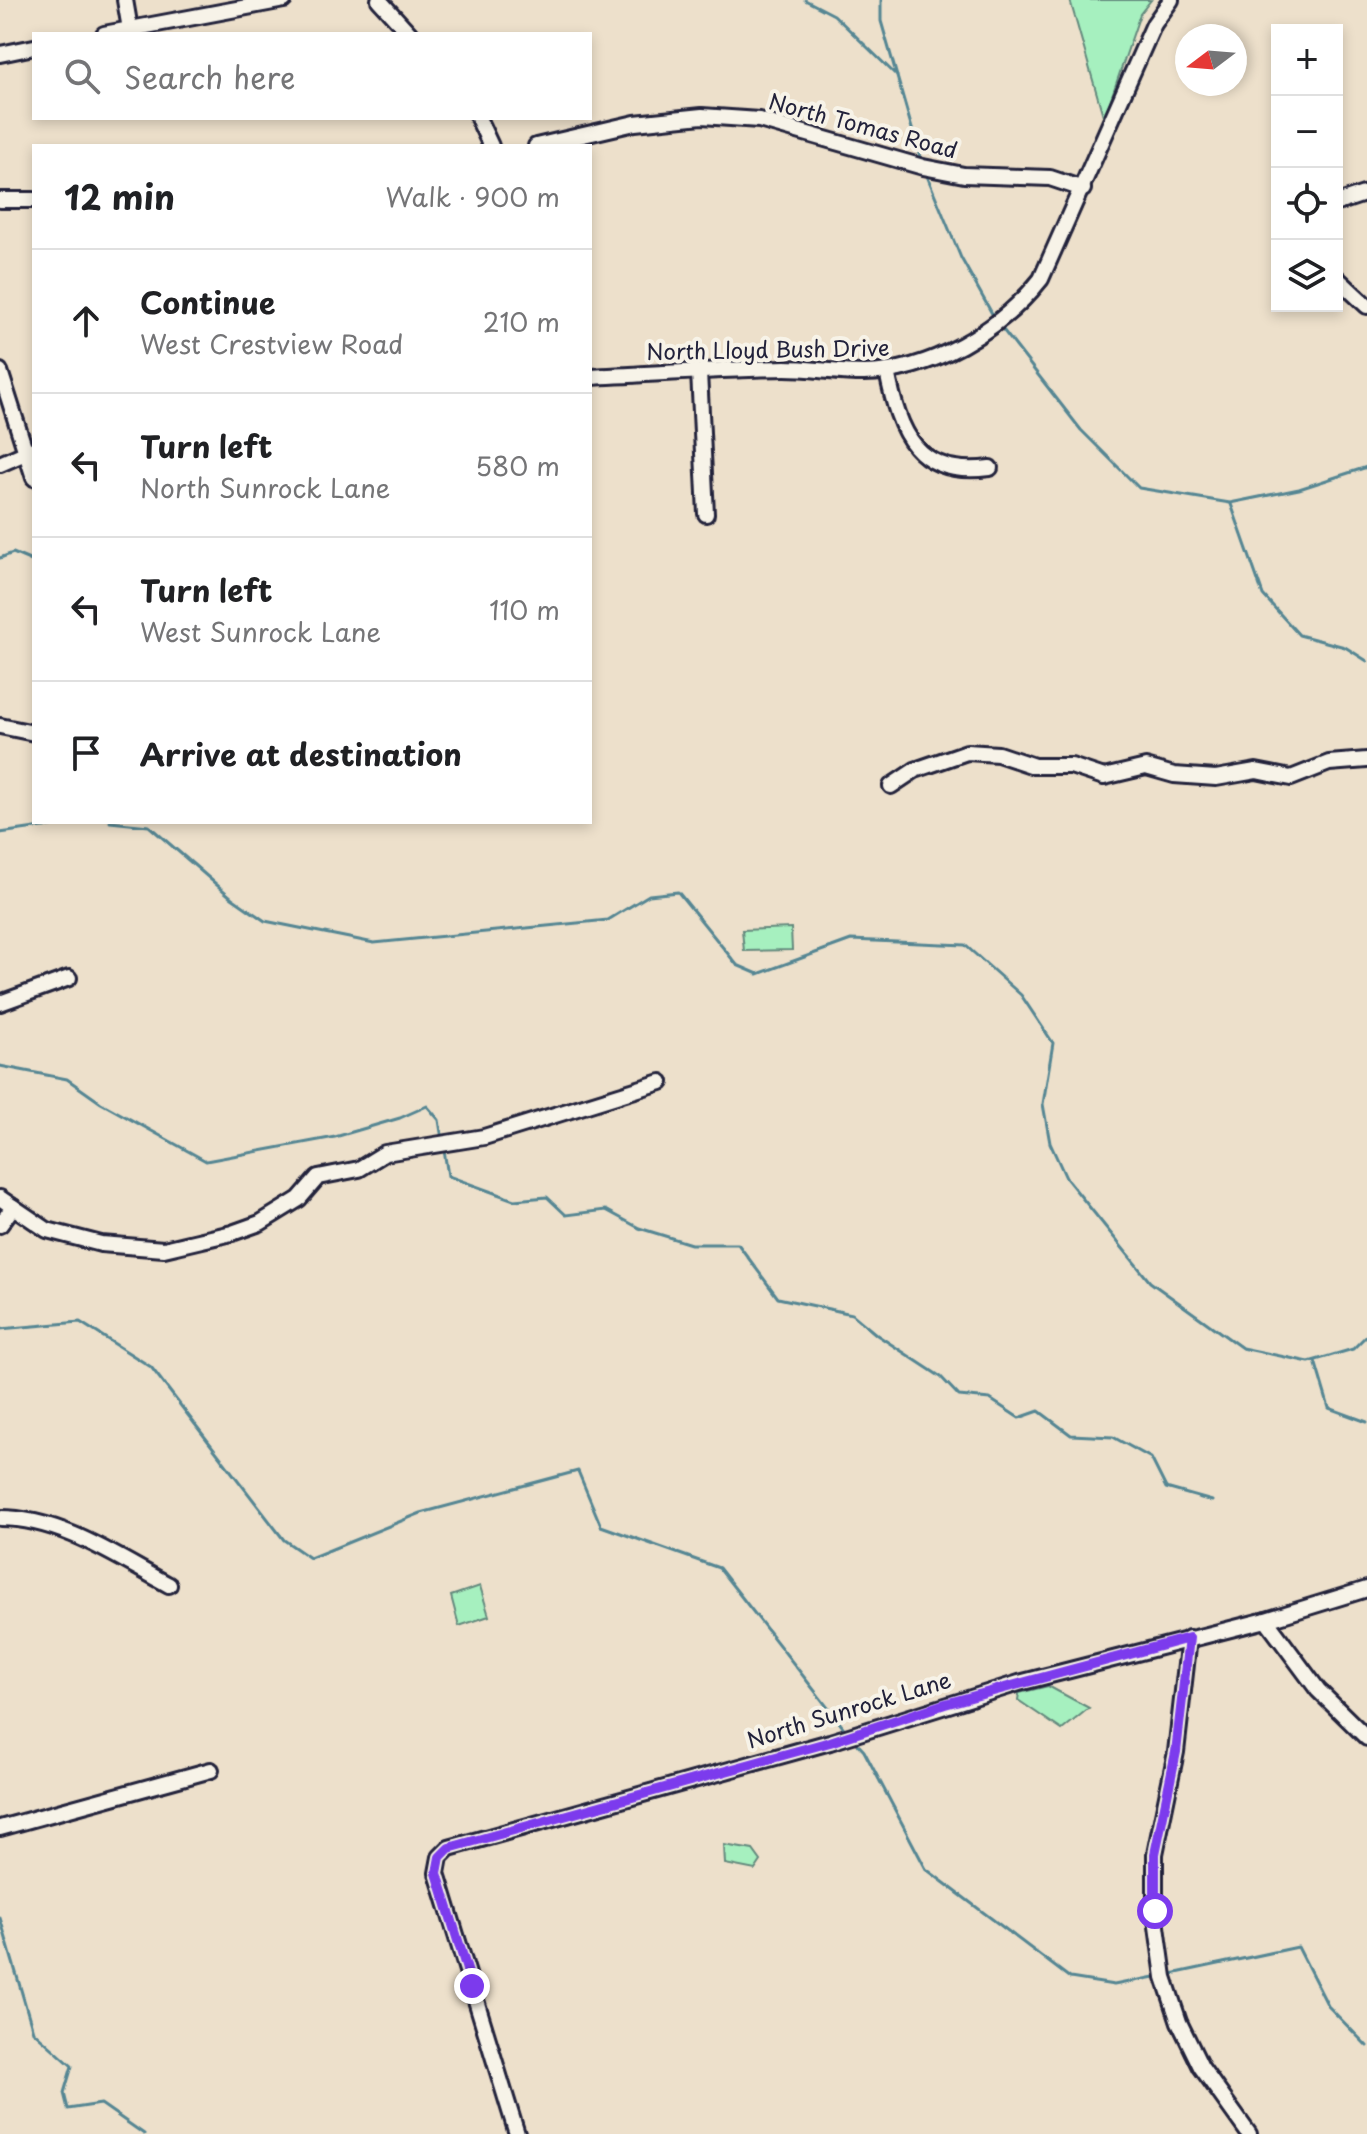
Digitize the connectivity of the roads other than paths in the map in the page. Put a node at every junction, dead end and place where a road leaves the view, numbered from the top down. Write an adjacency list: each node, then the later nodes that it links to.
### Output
1 (125, 0): 5 (street)
2 (284, 0): 5 (street)
3 (379, 0): 7 (street)
4 (1171, 0): 13 (street, North Lloyd Bush Drive)
5 (130, 29): 6 (street)
6 (114, 32)
7 (408, 32)
8 (32, 47): 9 (street)
9 (0, 54)
10 (479, 120): 11 (street)
11 (490, 144)
12 (545, 144): 13 (street, North Tomas Road)
13 (1083, 189): 21 (street, North Lloyd Bush Drive)
14 (1367, 193): 17 (street)
15 (0, 200): 16 (street)
16 (32, 200)
17 (1343, 201)
18 (1343, 284): 19 (street)
19 (1367, 306)
20 (0, 371): 24 (street)
21 (887, 371): 22 (street, North Lloyd Bush Drive); 26 (street)
22 (699, 372): 23 (street, North Lloyd Bush Drive); 27 (street)
23 (592, 377)
24 (29, 450): 25 (street)
25 (0, 464)
26 (990, 468)
27 (706, 514)
28 (0, 726): 29 (street)
29 (32, 733)
30 (1367, 760): 31 (street)
31 (891, 786)
32 (69, 978): 33 (street)
33 (0, 1003)
34 (661, 1082): 35 (street)
35 (6, 1203): 36 (street)
36 (0, 1225)
37 (0, 1518): 38 (street)
38 (169, 1585)
39 (1367, 1589): 40 (street, North Sunrock Lane)
40 (1266, 1620): 41 (street, North Sunrock Lane); 42 (street)
41 (1189, 1638): 45 (street, North Sunrock Lane); 46 (street)
42 (1367, 1738)
43 (211, 1770): 44 (street)
44 (0, 1828)
45 (517, 2134)
46 (1249, 2134)

